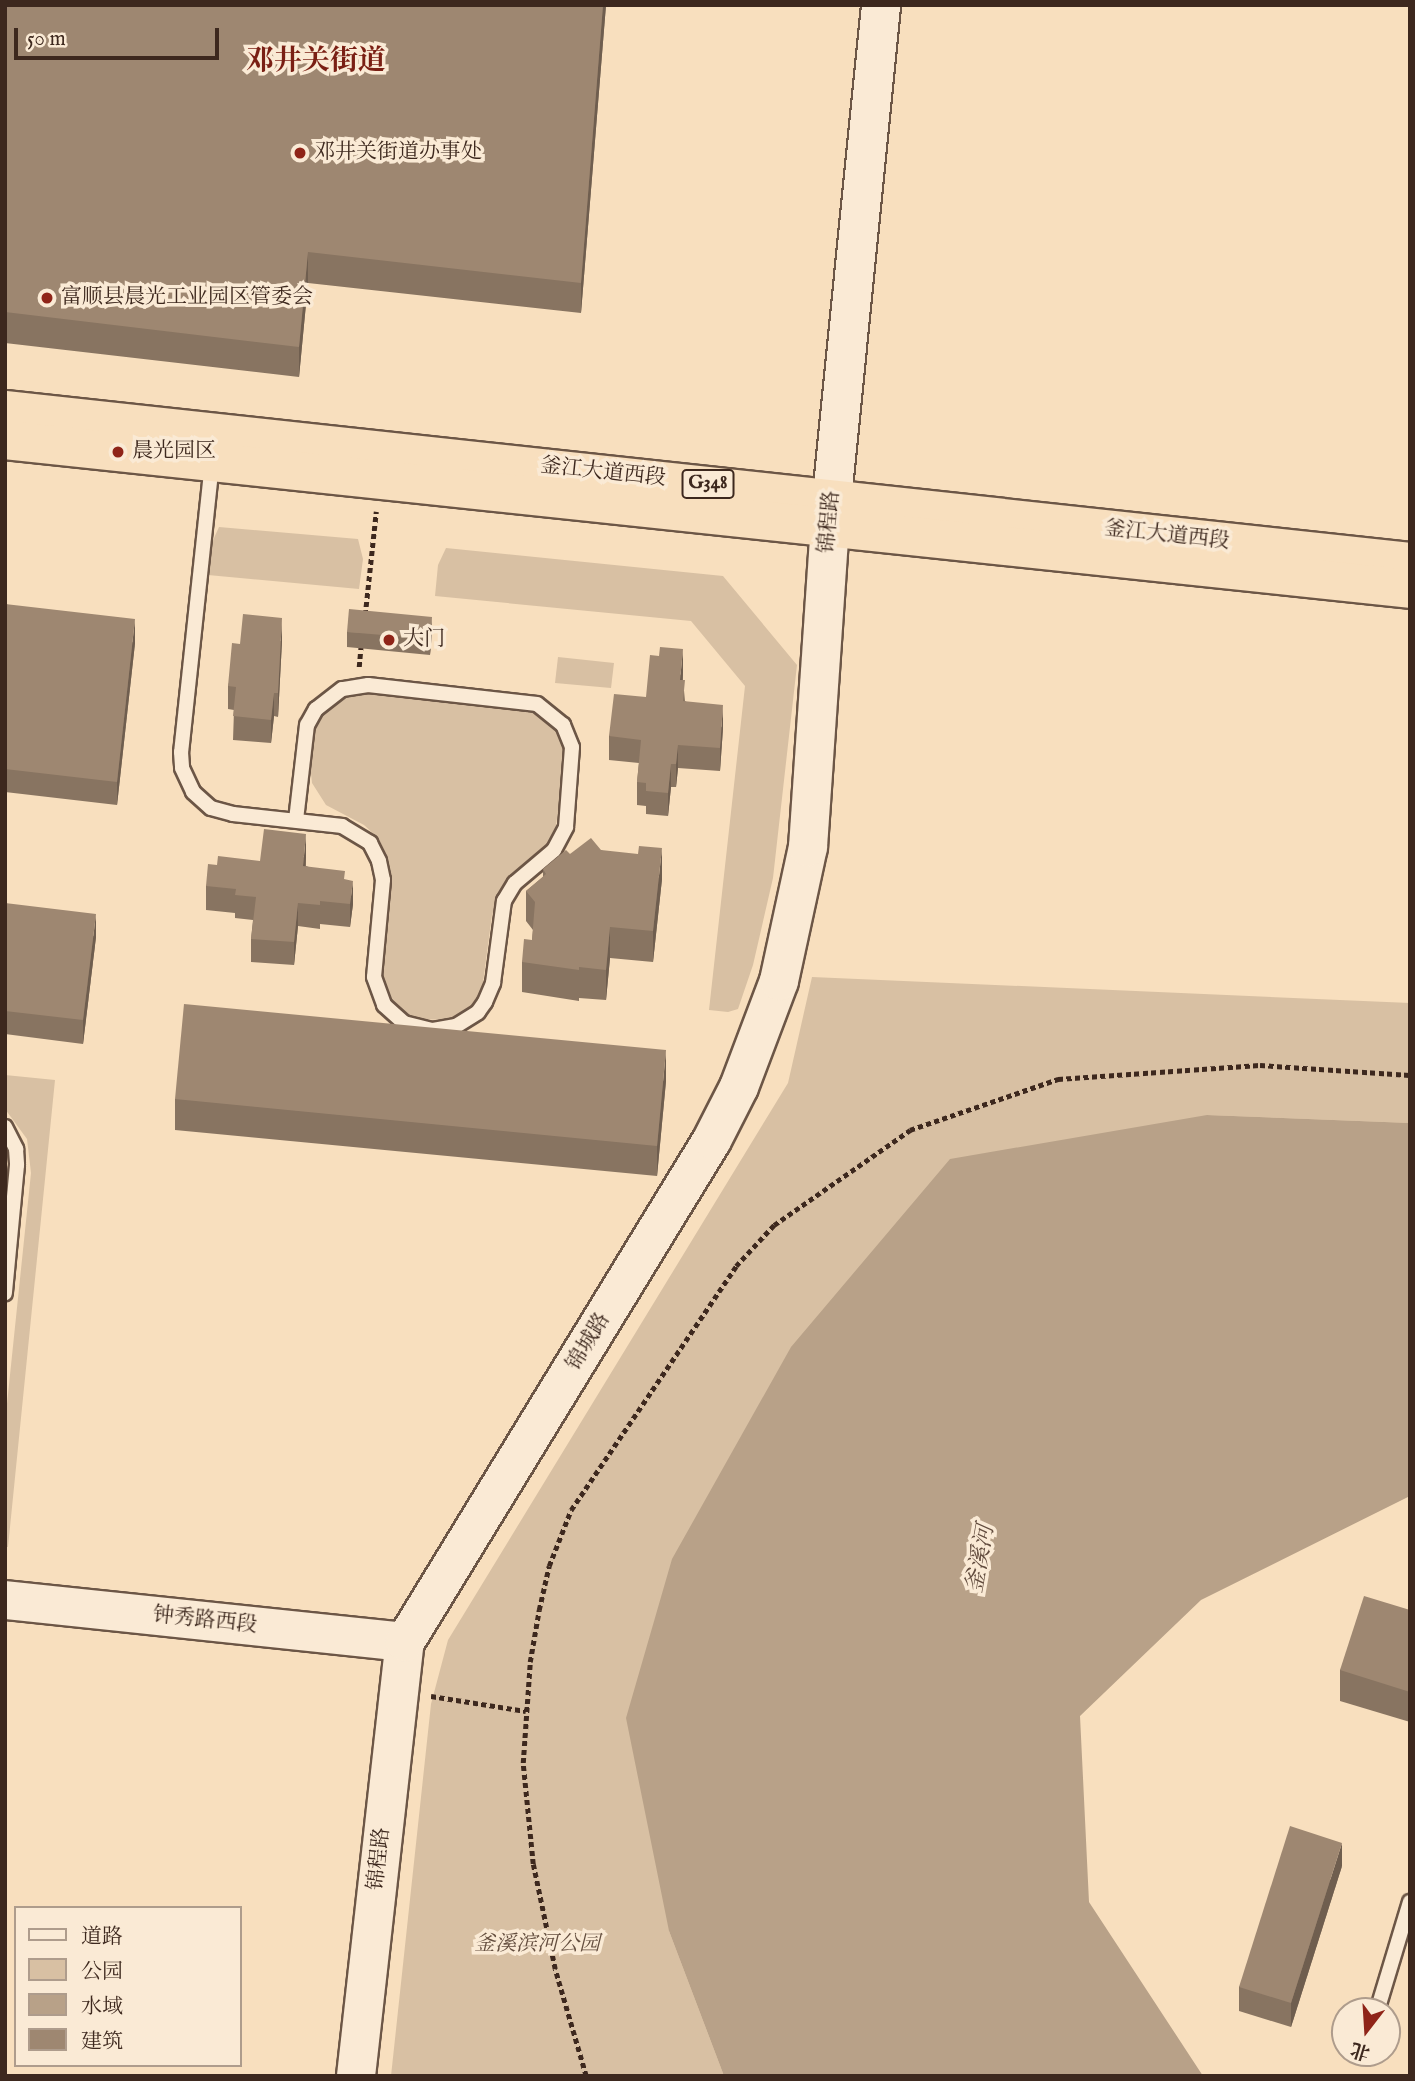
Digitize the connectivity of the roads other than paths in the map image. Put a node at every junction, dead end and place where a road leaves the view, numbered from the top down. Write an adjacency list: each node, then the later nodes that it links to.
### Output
1 (881, 5): 5 (street, 锦程路)
2 (5, 410): 5 (highway, 釜江大道西段 / G348)
3 (5, 440): 4 (highway, 釜江大道西段 / G348)
4 (212, 462): 5 (highway, 釜江大道西段 / G348); 8 (lane)
5 (831, 512): 6 (highway, 釜江大道西段 / G348); 7 (highway, 釜江大道西段 / G348); 9 (street, 锦程路)
6 (1410, 562)
7 (1410, 589)
8 (296, 820): 8 (lane)
9 (760, 1035): 13 (street, 锦城路)
10 (5, 1127): 11 (lane)
11 (5, 1293)
12 (5, 1600): 13 (street, 钟秀路西段)
13 (405, 1642): 16 (street, 锦程路)
14 (1410, 1902): 15 (lane)
15 (1381, 1997)
16 (356, 2076)

